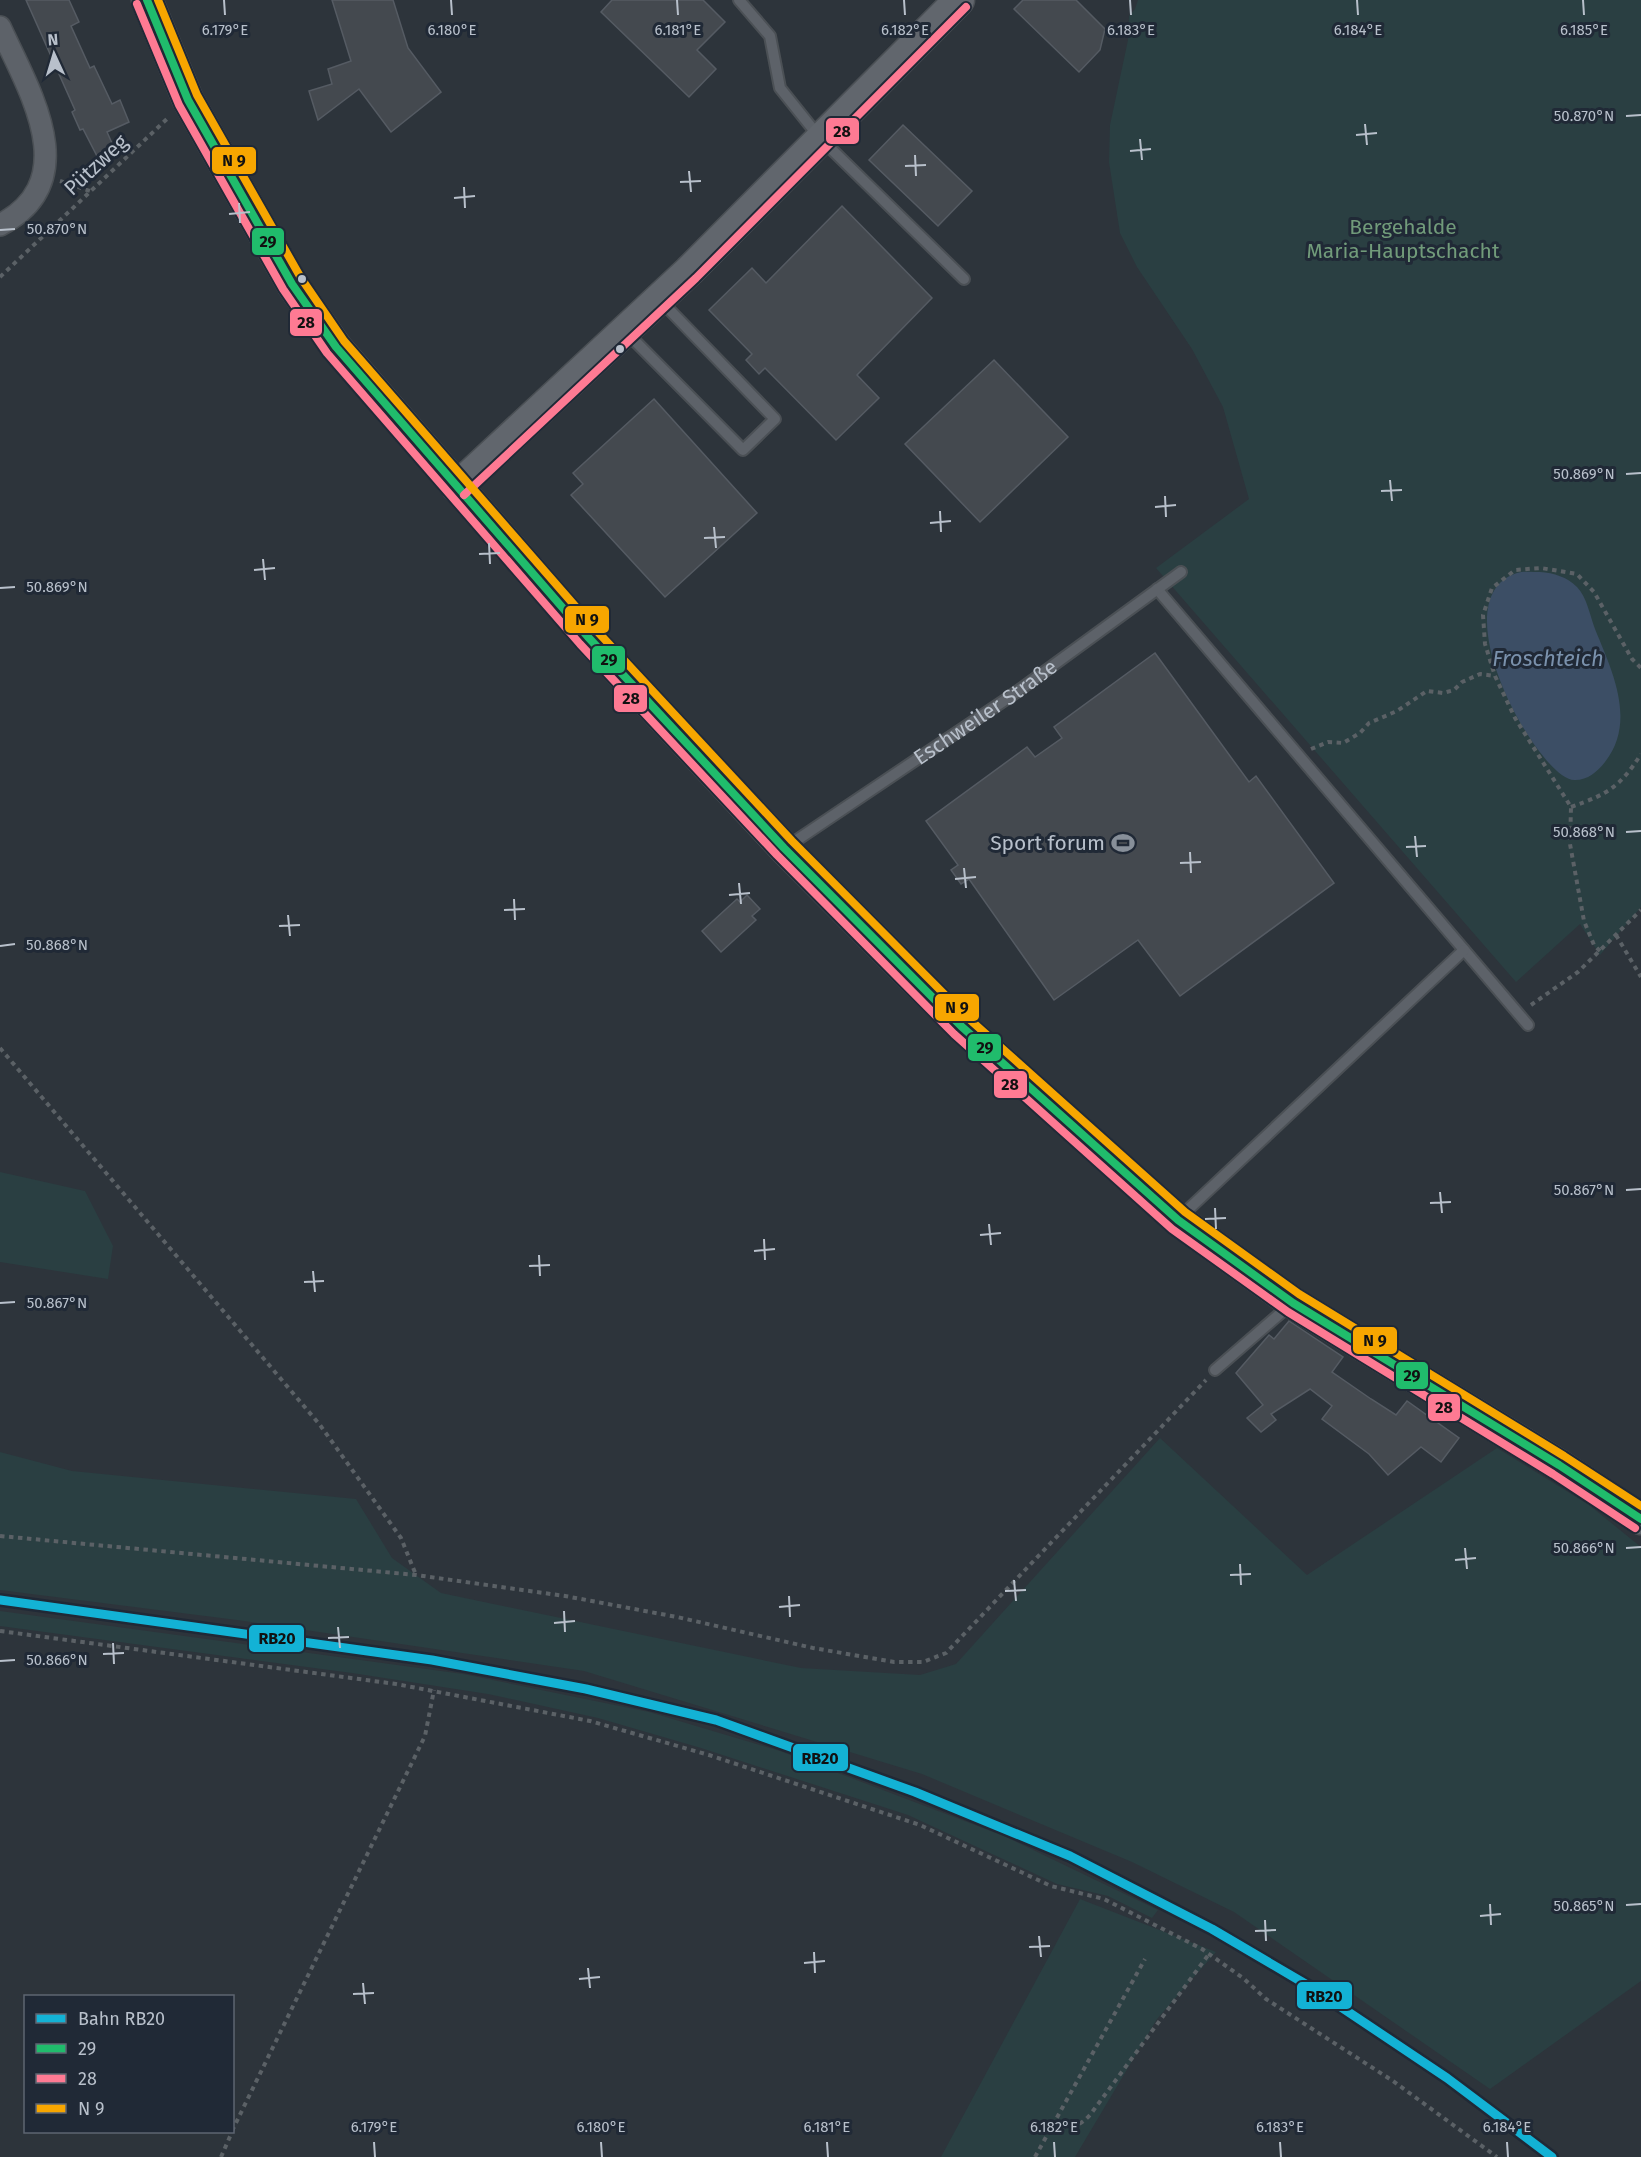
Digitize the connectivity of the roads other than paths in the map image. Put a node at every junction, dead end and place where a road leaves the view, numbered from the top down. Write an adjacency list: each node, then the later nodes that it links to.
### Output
1 (147, 0): 10 (street)
2 (739, 0): 5 (lane)
3 (959, 0): 5 (street)
4 (0, 27): 6 (street)
5 (820, 138): 7 (lane); 8 (street)
6 (0, 225)
7 (964, 279)
8 (660, 299): 9 (street); 9 (lane)
9 (625, 331): 10 (street)
10 (457, 487): 13 (street)
11 (1181, 572): 12 (lane, Eschweiler Straße)
12 (1157, 589): 13 (lane, Eschweiler Straße); 14 (lane)
13 (784, 848): 16 (street)
14 (1464, 950): 15 (lane); 16 (lane)
15 (1528, 1025)
16 (1178, 1220): 17 (street)
17 (1293, 1303): 18 (lane); 19 (street)
18 (1215, 1370)
19 (1641, 1519)

